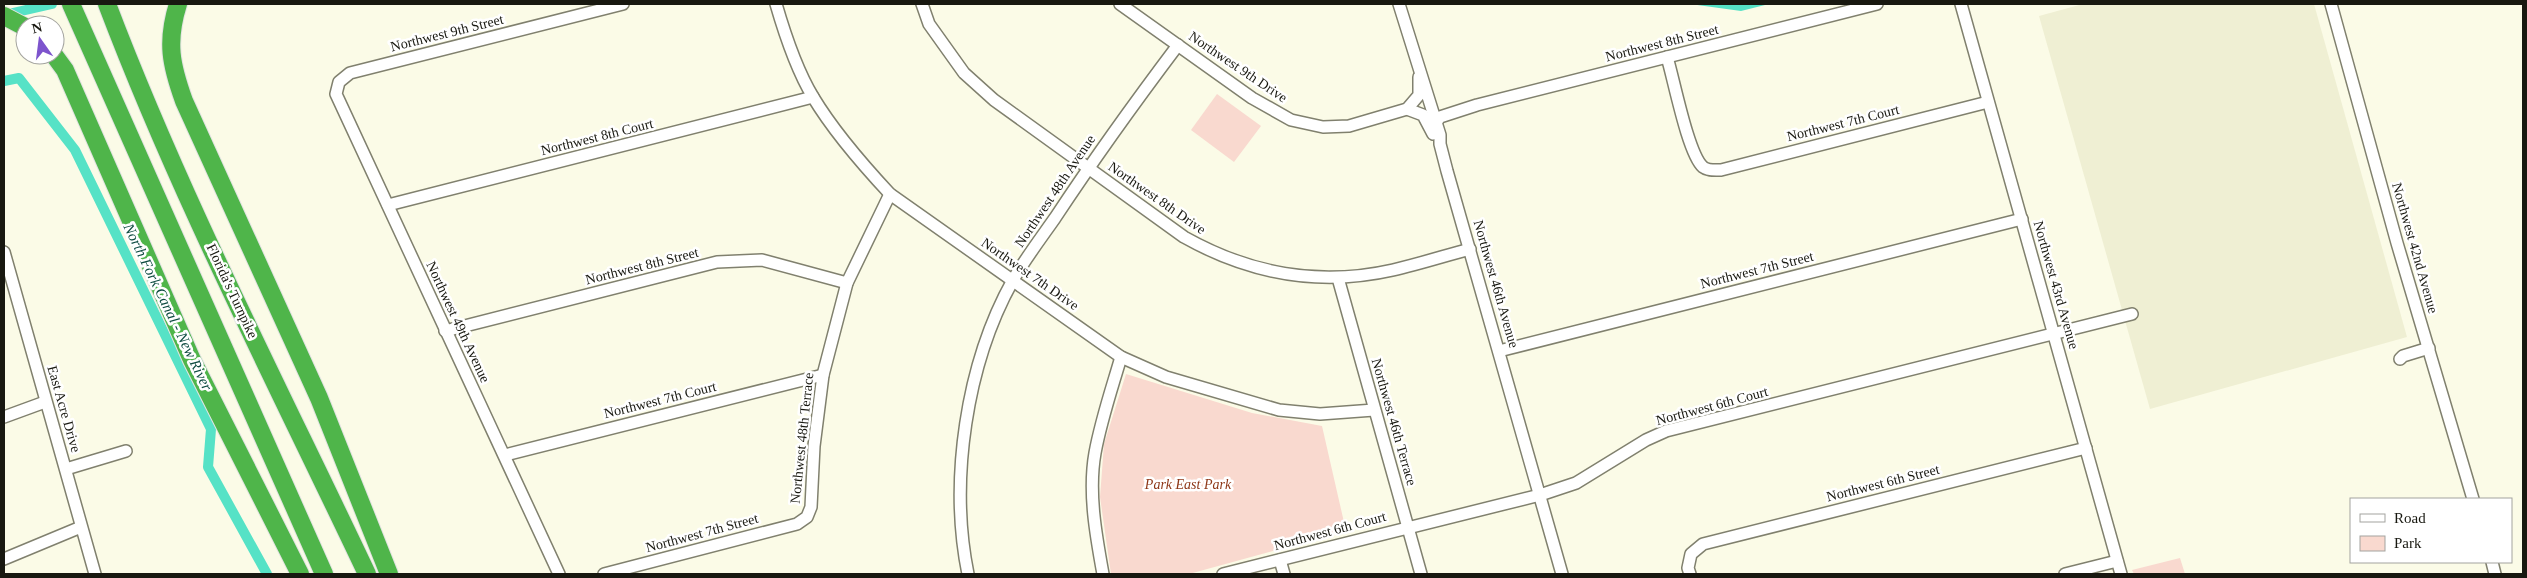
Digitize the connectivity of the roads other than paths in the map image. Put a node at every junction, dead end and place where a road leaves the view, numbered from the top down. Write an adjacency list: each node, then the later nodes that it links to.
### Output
1 (623, 4): 16 (street, Northwest 9th Street)
2 (776, 4): 17 (street, Northwest 7th Drive)
3 (922, 4): 23 (street, Northwest 8th Drive)
4 (1120, 4): 12 (street, Northwest 9th Drive)
5 (1399, 4): 15 (street)
6 (1877, 4): 13 (street, Northwest 8th Street)
7 (1961, 4): 19 (street, Northwest 43rd Avenue)
8 (2331, 4): 36 (street, Northwest 42nd Avenue)
9 (107, 6): 59 (highway, Florida's Turnpike)
10 (74, 10): 58 (highway)
11 (176, 11): 60 (highway)
12 (1178, 45): 20 (street, Northwest 9th Drive); 23 (street, Northwest 48th Avenue)
13 (1667, 58): 19 (street, Northwest 7th Court); 21 (street, Northwest 8th Street)
14 (61, 65): 57 (highway)
15 (1419, 73): 18 (street); 20 (street)
16 (339, 82): 25 (street, Northwest 49th Avenue)
17 (813, 97): 24 (street, Northwest 7th Drive); 25 (street, Northwest 8th Court)
18 (1430, 100): 21 (street); 22 (street)
19 (1988, 102): 26 (street, Northwest 43rd Avenue)
20 (1407, 109): 22 (street)
21 (1455, 112): 22 (street, Northwest 8th Street)
22 (1433, 125): 27 (street, Northwest 46th Avenue)
23 (1088, 168): 29 (street, Northwest 8th Drive); 30 (street, Northwest 48th Avenue)
24 (890, 194): 30 (street, Northwest 7th Drive); 31 (street, Northwest 48th Terrace)
25 (388, 205): 34 (street, Northwest 49th Avenue)
26 (2022, 219): 35 (street, Northwest 43rd Avenue); 37 (street, Northwest 7th Street)
27 (1470, 249): 29 (street, Northwest 8th Drive); 37 (street, Northwest 46th Avenue)
28 (4, 252): 32 (street, East Acre Drive)
29 (1338, 278): 42 (street, Northwest 46th Terrace)
30 (1012, 281): 38 (street, Northwest 7th Drive); 63 (street, Northwest 48th Avenue)
31 (847, 283): 34 (street, Northwest 8th Street); 40 (street, Northwest 48th Terrace)
32 (9, 288): 41 (street, East Acre Drive)
33 (2132, 314): 35 (street, Northwest 6th Court)
34 (445, 331): 46 (street, Northwest 49th Avenue)
35 (2054, 334): 44 (street, Northwest 43rd Avenue); 48 (street, Northwest 6th Court)
36 (2429, 348): 39 (street); 49 (street, Northwest 42nd Avenue)
37 (1499, 351): 48 (street, Northwest 46th Avenue)
38 (1122, 357): 42 (street, Northwest 7th Drive); 64 (street)
39 (2400, 359)
40 (823, 375): 46 (street, Northwest 7th Court); 50 (street, Northwest 48th Terrace)
41 (45, 402): 43 (street); 47 (street, East Acre Drive)
42 (1374, 410): 52 (street, Northwest 46th Terrace)
43 (4, 417)
44 (2086, 448): 55 (street, Northwest 43rd Avenue); 69 (street, Northwest 6th Street)
45 (126, 451): 47 (street)
46 (505, 455): 61 (street, Northwest 49th Avenue)
47 (66, 469): 51 (street, East Acre Drive)
48 (1540, 495): 52 (street, Northwest 6th Court); 68 (street, Northwest 46th Avenue)
49 (2474, 498)
50 (807, 517): 62 (street, Northwest 7th Street)
51 (81, 527): 53 (street); 56 (street, East Acre Drive)
52 (1408, 527): 54 (street, Northwest 6th Court); 67 (street, Northwest 46th Terrace)
53 (4, 559)
54 (1280, 560): 65 (street, Northwest 6th Court); 66 (street)
55 (2117, 561): 70 (street); 71 (street, Northwest 43rd Avenue)
56 (95, 574)
57 (300, 574)
58 (324, 574)
59 (367, 574)
60 (389, 574)
61 (559, 574)
62 (604, 574)
63 (968, 574)
64 (1103, 574)
65 (1223, 574)
66 (1284, 574)
67 (1421, 574)
68 (1562, 574)
69 (1690, 574)
70 (2065, 574)
71 (2121, 574)

